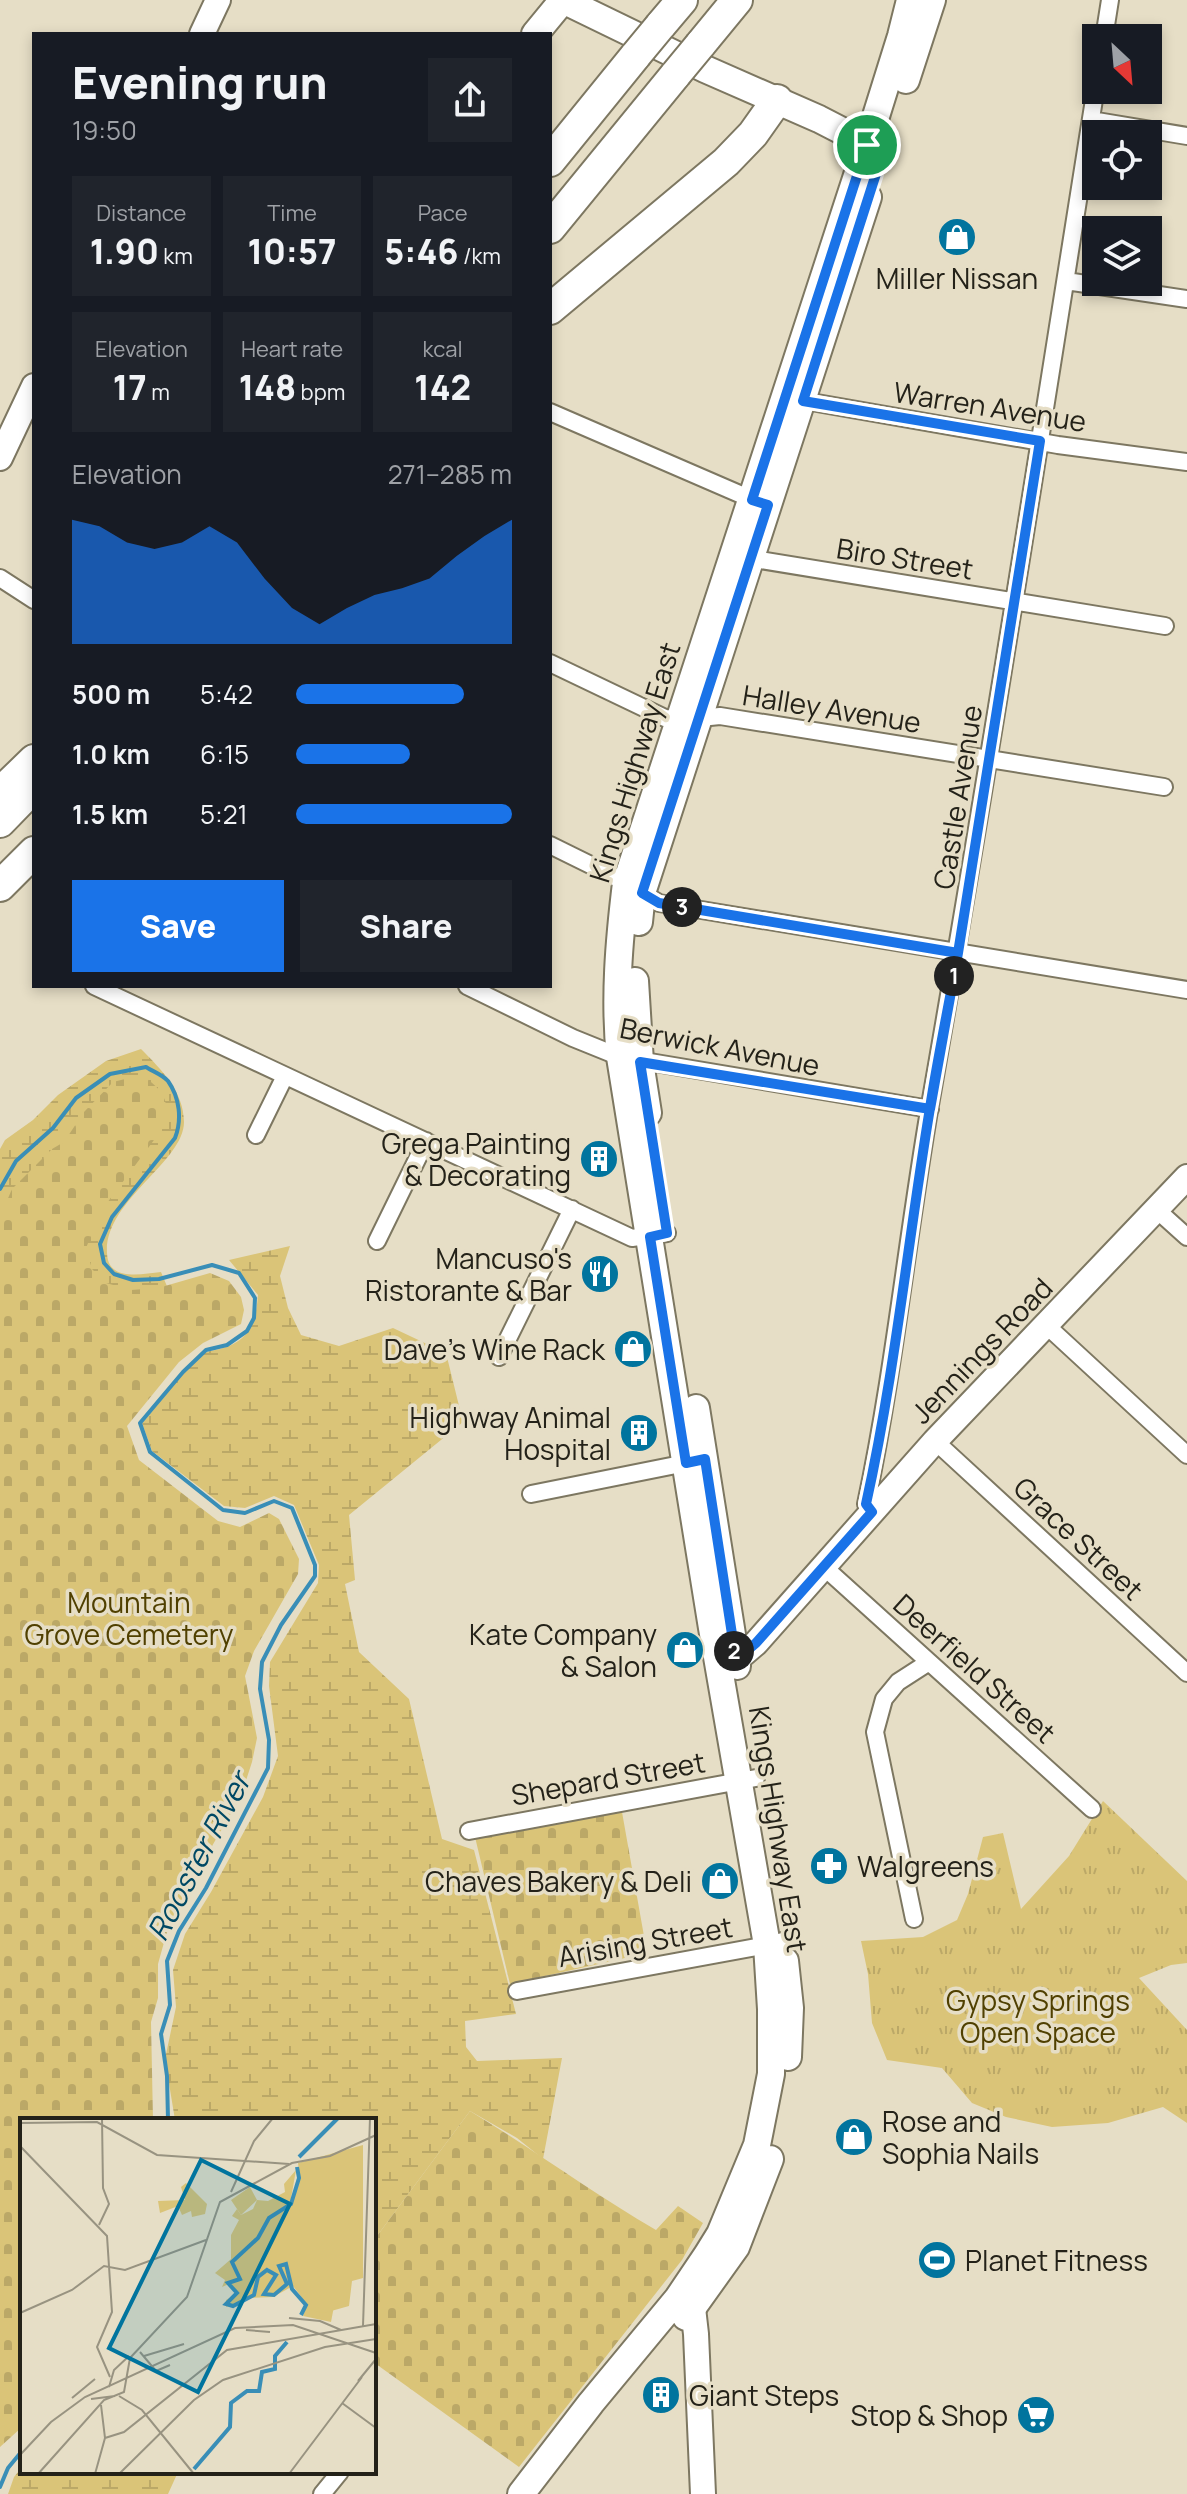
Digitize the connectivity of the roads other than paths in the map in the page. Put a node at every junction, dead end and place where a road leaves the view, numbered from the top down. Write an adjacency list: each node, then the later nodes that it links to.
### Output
1 (218, 0): 10 (street)
2 (563, 0): 8 (main road); 11 (main road)
3 (682, 0): 18 (highway, bridge)
4 (737, 0): 20 (highway, bridge)
5 (910, 0): 17 (main road, Kings Highway East)
6 (932, 0): 17 (main road, Kings Highway East)
7 (1110, 0): 9 (street)
8 (599, 9): 12 (main road)
9 (1106, 24)
10 (205, 32)
11 (537, 32)
12 (777, 100): 17 (main road); 23 (highway)
13 (1093, 104): 14 (street, Castle Avenue)
14 (1091, 120)
15 (1162, 132): 16 (street)
16 (1187, 136)
17 (875, 148): 25 (main road, Kings Highway East)
18 (552, 159)
19 (1082, 178): 21 (street, Castle Avenue)
20 (552, 226)
21 (1066, 281): 22 (street); 28 (street, Castle Avenue)
22 (1187, 299)
23 (552, 307)
24 (32, 396): 27 (street)
25 (794, 399): 28 (street, Warren Avenue); 31 (main road, Kings Highway East)
26 (552, 413): 31 (street)
27 (28, 416): 29 (street)
28 (1040, 441): 30 (street, Warren Avenue); 35 (street, Castle Avenue)
29 (0, 458)
30 (1187, 462)
31 (760, 502): 32 (main road, Kings Highway East)
32 (742, 557): 35 (street, Biro Street); 38 (main road, Kings Highway East)
33 (0, 578): 34 (street)
34 (32, 599)
35 (1014, 602): 36 (street, Biro Street); 39 (street, Castle Avenue)
36 (1165, 626)
37 (552, 664): 38 (street, Halley Avenue)
38 (690, 719): 39 (street, Halley Avenue); 48 (main road, Kings Highway East)
39 (989, 761): 41 (street, Halley Avenue); 49 (street, Castle Avenue)
40 (32, 762): 43 (highway)
41 (1164, 787)
42 (32, 789): 44 (highway)
43 (0, 793)
44 (0, 822)
45 (552, 846): 48 (street)
46 (32, 854): 47 (highway)
47 (0, 886)
48 (634, 888): 49 (street); 53 (main road, Kings Highway East)
49 (958, 953): 52 (street); 55 (street, Castle Avenue)
50 (98, 988): 54 (street)
51 (471, 988): 53 (street, Berwick Avenue)
52 (1187, 990)
53 (630, 1060): 55 (street, Berwick Avenue); 61 (main road, Kings Highway East)
54 (285, 1076): 56 (street); 57 (street)
55 (930, 1109): 70 (street, Castle Avenue)
56 (256, 1135)
57 (426, 1141): 59 (street); 63 (street)
58 (1187, 1177): 60 (street, Jennings Road)
59 (572, 1209): 61 (street); 65 (street)
60 (1157, 1210): 62 (street); 64 (street, Jennings Road)
61 (659, 1235): 68 (main road, Kings Highway East)
62 (1187, 1237)
63 (377, 1241)
64 (1046, 1325): 66 (street, Jennings Road); 67 (street)
65 (499, 1357)
66 (935, 1441): 70 (street, Jennings Road); 74 (street, Grace Street)
67 (1187, 1455)
68 (696, 1461): 69 (street); 73 (main road, Kings Highway East)
69 (531, 1494)
70 (872, 1512): 71 (street, Jennings Road)
71 (824, 1567): 72 (street, Deerfield Street); 73 (street, Jennings Road)
72 (929, 1662): 76 (street, Deerfield Street); 78 (street)
73 (728, 1663): 75 (main road, Kings Highway East)
74 (1187, 1673)
75 (748, 1779): 77 (street, Shepard Street); 79 (main road, Kings Highway East)
76 (1092, 1809)
77 (469, 1831)
78 (914, 1919)
79 (775, 1943): 80 (street, Arising Street); 81 (main road, Kings Highway East)
80 (517, 1991)
81 (685, 2303): 84 (main road, Kings Highway East); 85 (main road, Kings Highway East); 86 (street)
82 (338, 2474): 83 (street)
83 (322, 2494)
84 (521, 2494)
85 (543, 2494)
86 (703, 2494)

